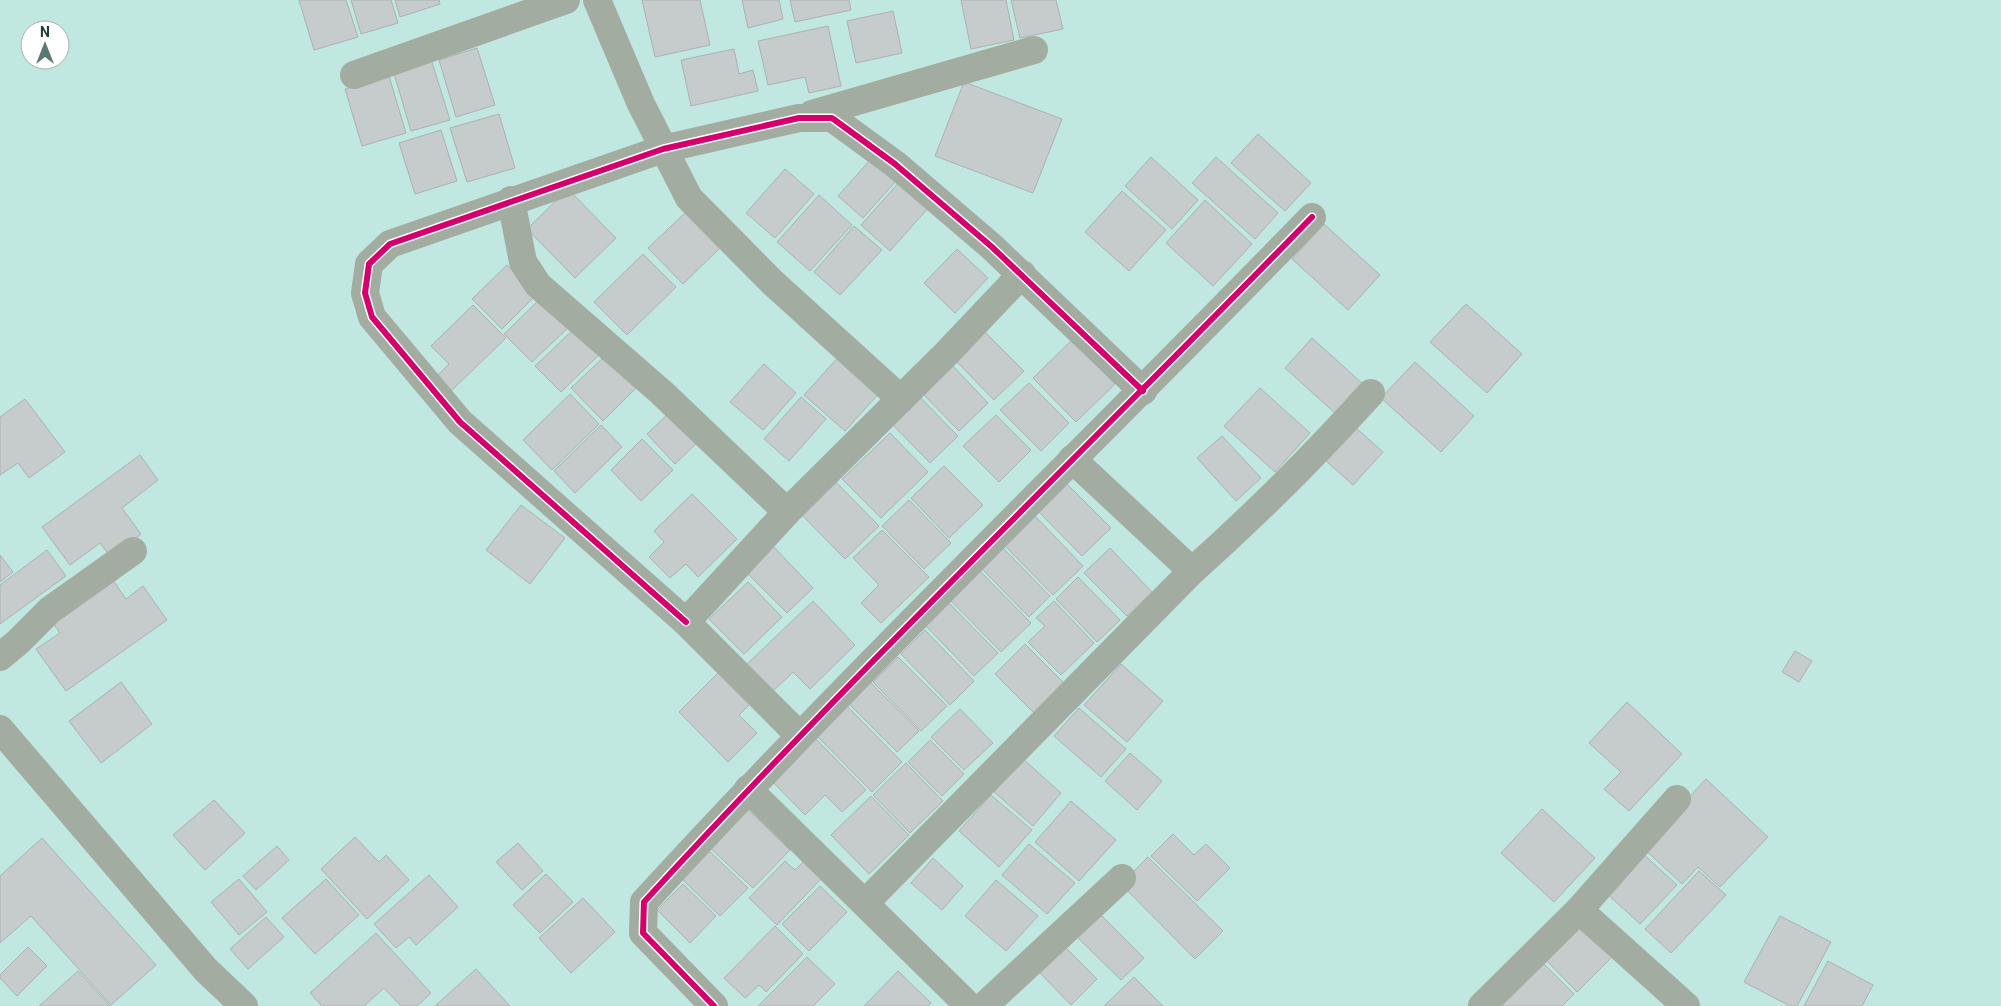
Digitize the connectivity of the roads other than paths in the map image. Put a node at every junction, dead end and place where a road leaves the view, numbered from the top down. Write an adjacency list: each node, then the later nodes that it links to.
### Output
1 (566, 0): 4 (street)
2 (597, 0): 6 (street)
3 (1034, 50): 5 (street)
4 (354, 75)
5 (799, 118): 6 (street); 9 (street)
6 (663, 149): 7 (street); 12 (street)
7 (512, 200): 14 (street); 17 (street)
8 (1312, 216): 10 (street)
9 (1022, 274): 10 (street); 12 (street)
10 (1143, 391): 13 (street)
11 (1371, 394): 16 (street)
12 (901, 399): 14 (street)
13 (1072, 459): 16 (street); 20 (street)
14 (787, 512): 17 (street)
15 (133, 551): 18 (street)
16 (1192, 571): 24 (street)
17 (686, 622): 20 (street)
18 (0, 656)
19 (0, 729): 26 (street)
20 (799, 735): 21 (street)
21 (748, 789): 24 (street); 27 (street)
22 (1677, 799): 25 (street)
23 (1122, 878): 29 (street)
24 (865, 903): 28 (street)
25 (1579, 910): 30 (street); 31 (street)
26 (244, 1006)
27 (714, 1006)
28 (969, 1006)
29 (984, 1006)
30 (1482, 1006)
31 (1686, 1006)

